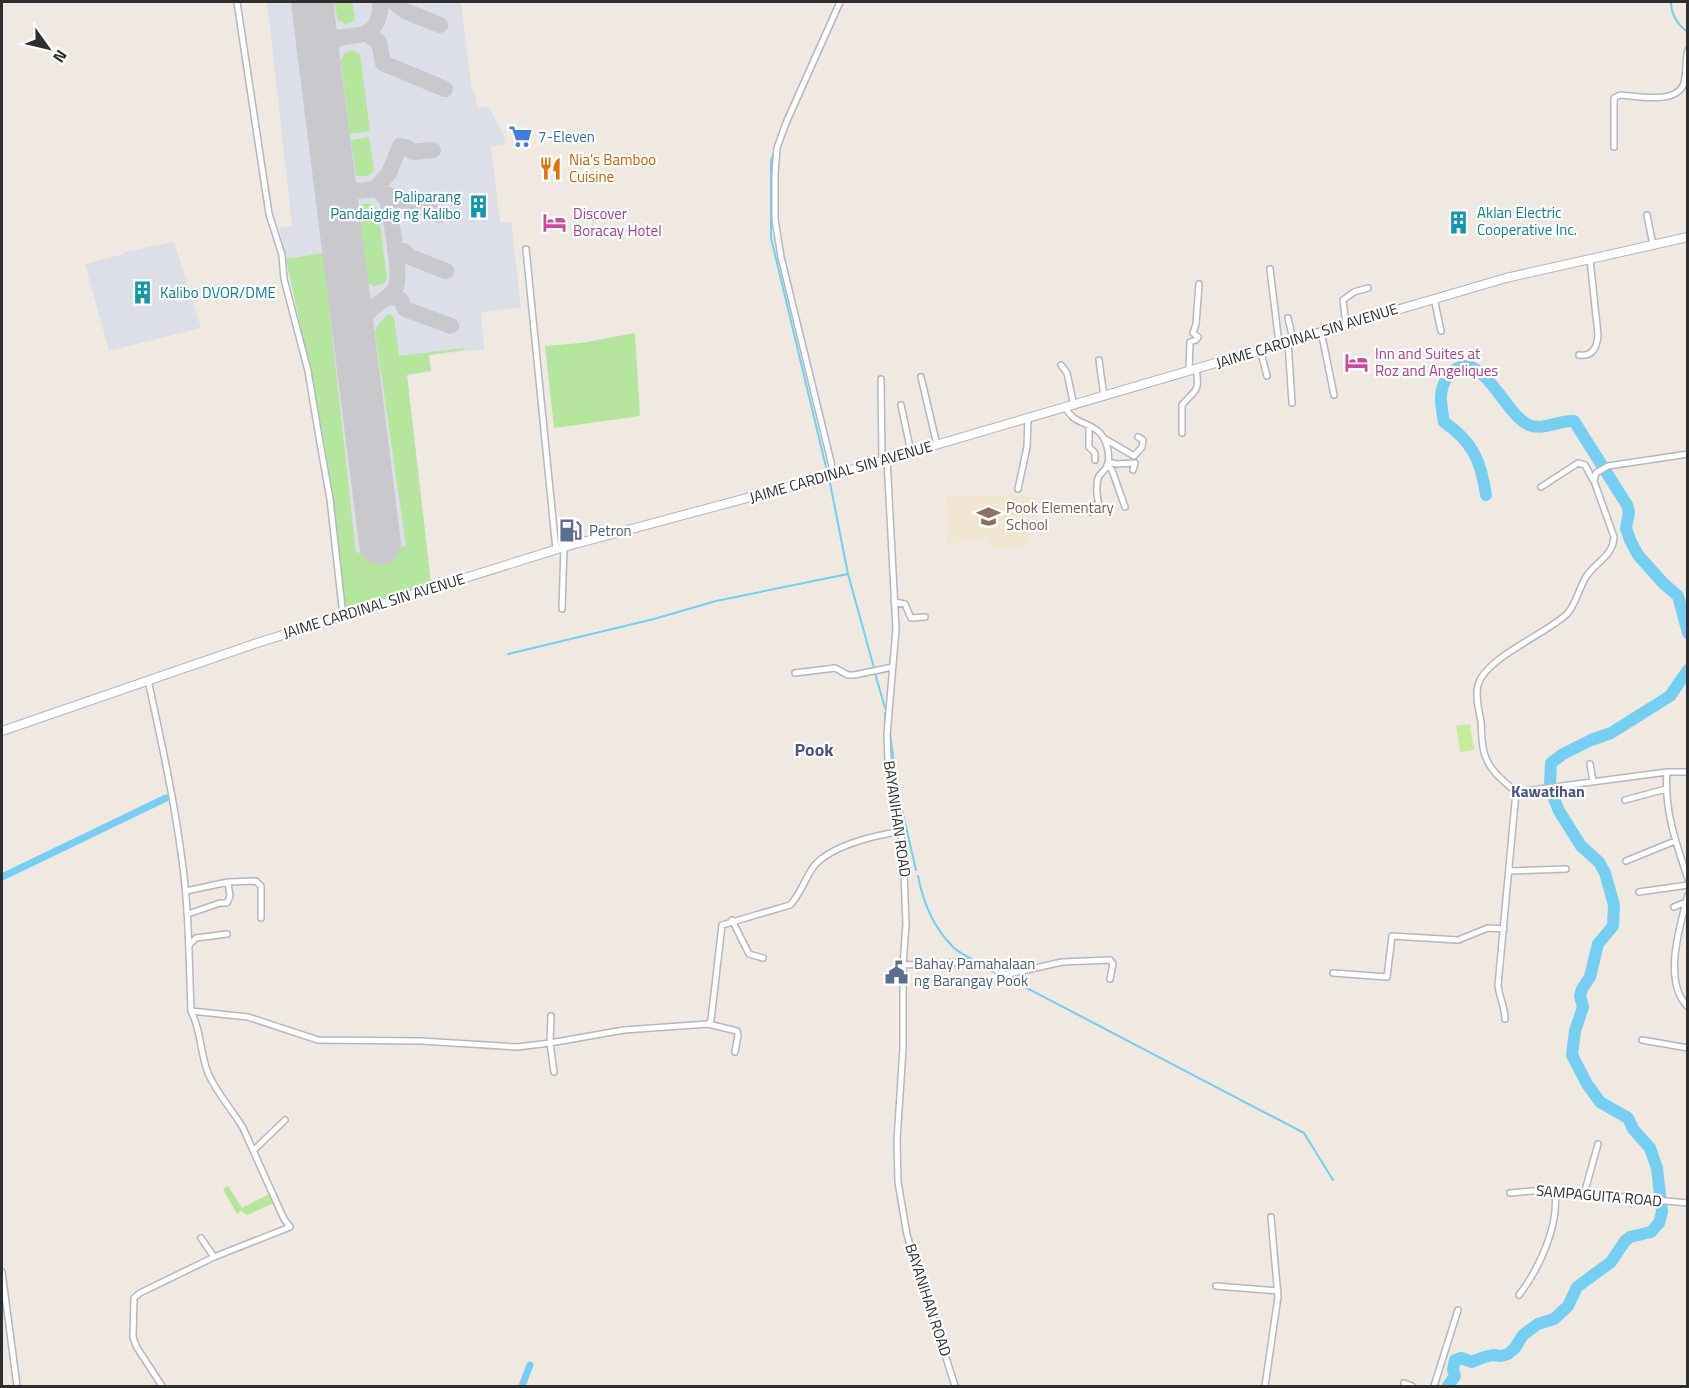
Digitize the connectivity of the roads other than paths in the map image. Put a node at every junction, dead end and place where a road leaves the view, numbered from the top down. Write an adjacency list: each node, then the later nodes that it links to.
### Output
1 (237, 2): 54 (street)
2 (840, 2): 45 (street)
3 (1688, 50): 4 (street)
4 (1614, 147)
5 (1647, 215): 7 (street)
6 (1688, 237): 7 (main road, JAIME CARDINAL SIN AVENUE)
7 (1653, 245): 9 (main road, JAIME CARDINAL SIN AVENUE)
8 (526, 249): 51 (street)
9 (1590, 259): 13 (main road, JAIME CARDINAL SIN AVENUE); 21 (street)
10 (1270, 269): 19 (street)
11 (1199, 284): 24 (street)
12 (1368, 288): 15 (street)
13 (1434, 298): 15 (main road, JAIME CARDINAL SIN AVENUE); 17 (street)
14 (1288, 318): 18 (street)
15 (1346, 324): 16 (main road, JAIME CARDINAL SIN AVENUE)
16 (1321, 331): 18 (main road, JAIME CARDINAL SIN AVENUE); 28 (street)
17 (1441, 331)
18 (1291, 340): 19 (main road, JAIME CARDINAL SIN AVENUE); 30 (street)
19 (1279, 344): 20 (main road, JAIME CARDINAL SIN AVENUE)
20 (1260, 349): 24 (main road, JAIME CARDINAL SIN AVENUE); 25 (street)
21 (1579, 355)
22 (1099, 360): 29 (street)
23 (1061, 365): 32 (street)
24 (1193, 370): 29 (main road, JAIME CARDINAL SIN AVENUE); 35 (street)
25 (1267, 376)
26 (921, 377): 38 (street)
27 (881, 379): 41 (street, BAYANIHAN ROAD)
28 (1334, 395)
29 (1104, 397): 32 (main road, JAIME CARDINAL SIN AVENUE)
30 (1292, 403)
31 (901, 405): 39 (street)
32 (1070, 407): 33 (main road, JAIME CARDINAL SIN AVENUE); 34 (street)
33 (1028, 419): 38 (main road, JAIME CARDINAL SIN AVENUE); 48 (street)
34 (1089, 426): 37 (street); 42 (street)
35 (1182, 433)
36 (1138, 436): 37 (street)
37 (1103, 438): 43 (street)
38 (937, 445): 39 (main road, JAIME CARDINAL SIN AVENUE)
39 (911, 452): 41 (main road, JAIME CARDINAL SIN AVENUE)
40 (1688, 454): 46 (street)
41 (884, 460): 45 (main road, JAIME CARDINAL SIN AVENUE); 52 (street, BAYANIHAN ROAD)
42 (1095, 460)
43 (1108, 463): 44 (street); 49 (street); 50 (street)
44 (1133, 471)
45 (833, 475): 51 (main road, JAIME CARDINAL SIN AVENUE)
46 (1593, 480): 47 (street); 65 (street)
47 (1541, 487)
48 (1018, 489)
49 (1125, 507)
50 (1090, 512)
51 (560, 549): 53 (street); 54 (main road, JAIME CARDINAL SIN AVENUE)
52 (894, 602): 55 (street); 56 (street, BAYANIHAN ROAD)
53 (562, 609)
54 (343, 616): 58 (main road, JAIME CARDINAL SIN AVENUE)
55 (925, 617)
56 (893, 668): 57 (street); 67 (street, BAYANIHAN ROAD)
57 (795, 673)
58 (148, 680): 59 (main road, JAIME CARDINAL SIN AVENUE); 75 (street)
59 (2, 731)
60 (1590, 765): 63 (street)
61 (1667, 772): 62 (street); 63 (street); 64 (street)
62 (1688, 772)
63 (1593, 781): 65 (street)
64 (1666, 789): 66 (street); 68 (street)
65 (1516, 792): 71 (street)
66 (1625, 800)
67 (900, 832): 82 (street); 87 (street, BAYANIHAN ROAD)
68 (1675, 841): 69 (street); 72 (street)
69 (1626, 861)
70 (1566, 869): 71 (street)
71 (1509, 871): 83 (street)
72 (1688, 879)
73 (228, 882): 75 (street); 80 (street); 81 (street)
74 (1688, 885): 76 (street)
75 (186, 891): 80 (street)
76 (1639, 892)
77 (1688, 895): 78 (street)
78 (1686, 902): 79 (street); 90 (street)
79 (1674, 907)
80 (188, 914): 85 (street)
81 (261, 918)
82 (732, 920): 86 (street); 94 (street)
83 (1504, 929): 88 (street); 93 (street)
84 (227, 934): 85 (street)
85 (189, 945): 91 (street)
86 (763, 958)
87 (903, 965): 89 (street); 118 (street, BAYANIHAN ROAD)
88 (1334, 973)
89 (1110, 979)
90 (1688, 1007)
91 (191, 1011): 96 (street); 102 (street)
92 (551, 1016): 96 (street)
93 (1505, 1019)
94 (708, 1024): 96 (street); 98 (street)
95 (1642, 1040): 97 (street)
96 (550, 1043): 99 (street)
97 (1688, 1048)
98 (735, 1052)
99 (554, 1072)
100 (285, 1120): 102 (street)
101 (1598, 1144): 105 (street)
102 (254, 1150): 109 (street)
103 (1552, 1191): 104 (street, SAMPAGUITA ROAD); 105 (street, SAMPAGUITA ROAD); 113 (street)
104 (1510, 1193)
105 (1584, 1194): 106 (street, SAMPAGUITA ROAD)
106 (1688, 1203)
107 (1270, 1217): 112 (street)
108 (201, 1238): 109 (street)
109 (214, 1257): 117 (street)
110 (2, 1272): 116 (street)
111 (1216, 1286): 112 (street)
112 (1278, 1291): 119 (street)
113 (1519, 1295)
114 (1458, 1310): 121 (street)
115 (1404, 1383): 120 (street)
116 (17, 1386)
117 (162, 1386)
118 (955, 1386)
119 (1265, 1386)
120 (1412, 1386)
121 (1434, 1386)

